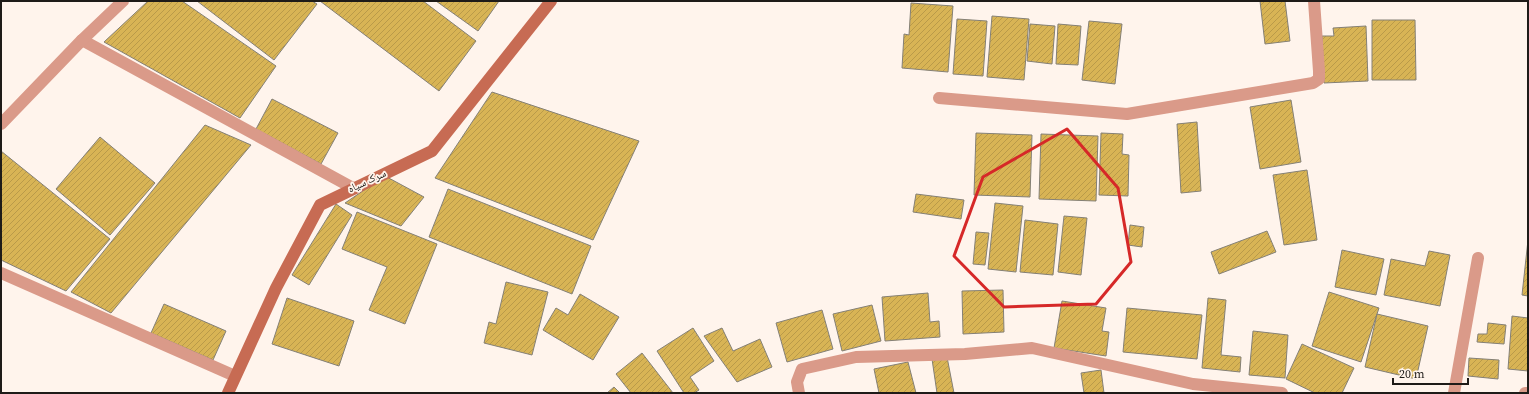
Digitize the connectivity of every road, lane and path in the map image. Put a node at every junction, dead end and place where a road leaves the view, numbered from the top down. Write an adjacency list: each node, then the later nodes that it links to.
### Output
1 (123, 1): 4 (street)
2 (551, 1): 7 (street, سرک سیاه)
3 (1314, 1): 5 (street)
4 (82, 40): 6 (street); 7 (street)
5 (940, 98)
6 (1, 124)
7 (353, 188): 10 (street, سرک سیاه)
8 (1478, 258): 14 (street)
9 (1, 273): 10 (street)
10 (235, 376): 11 (street, سرک سیاه)
11 (228, 393)
12 (798, 393): 13 (street)
13 (1282, 393)
14 (1454, 393)
15 (1525, 393): 16 (street)
16 (1528, 393)

